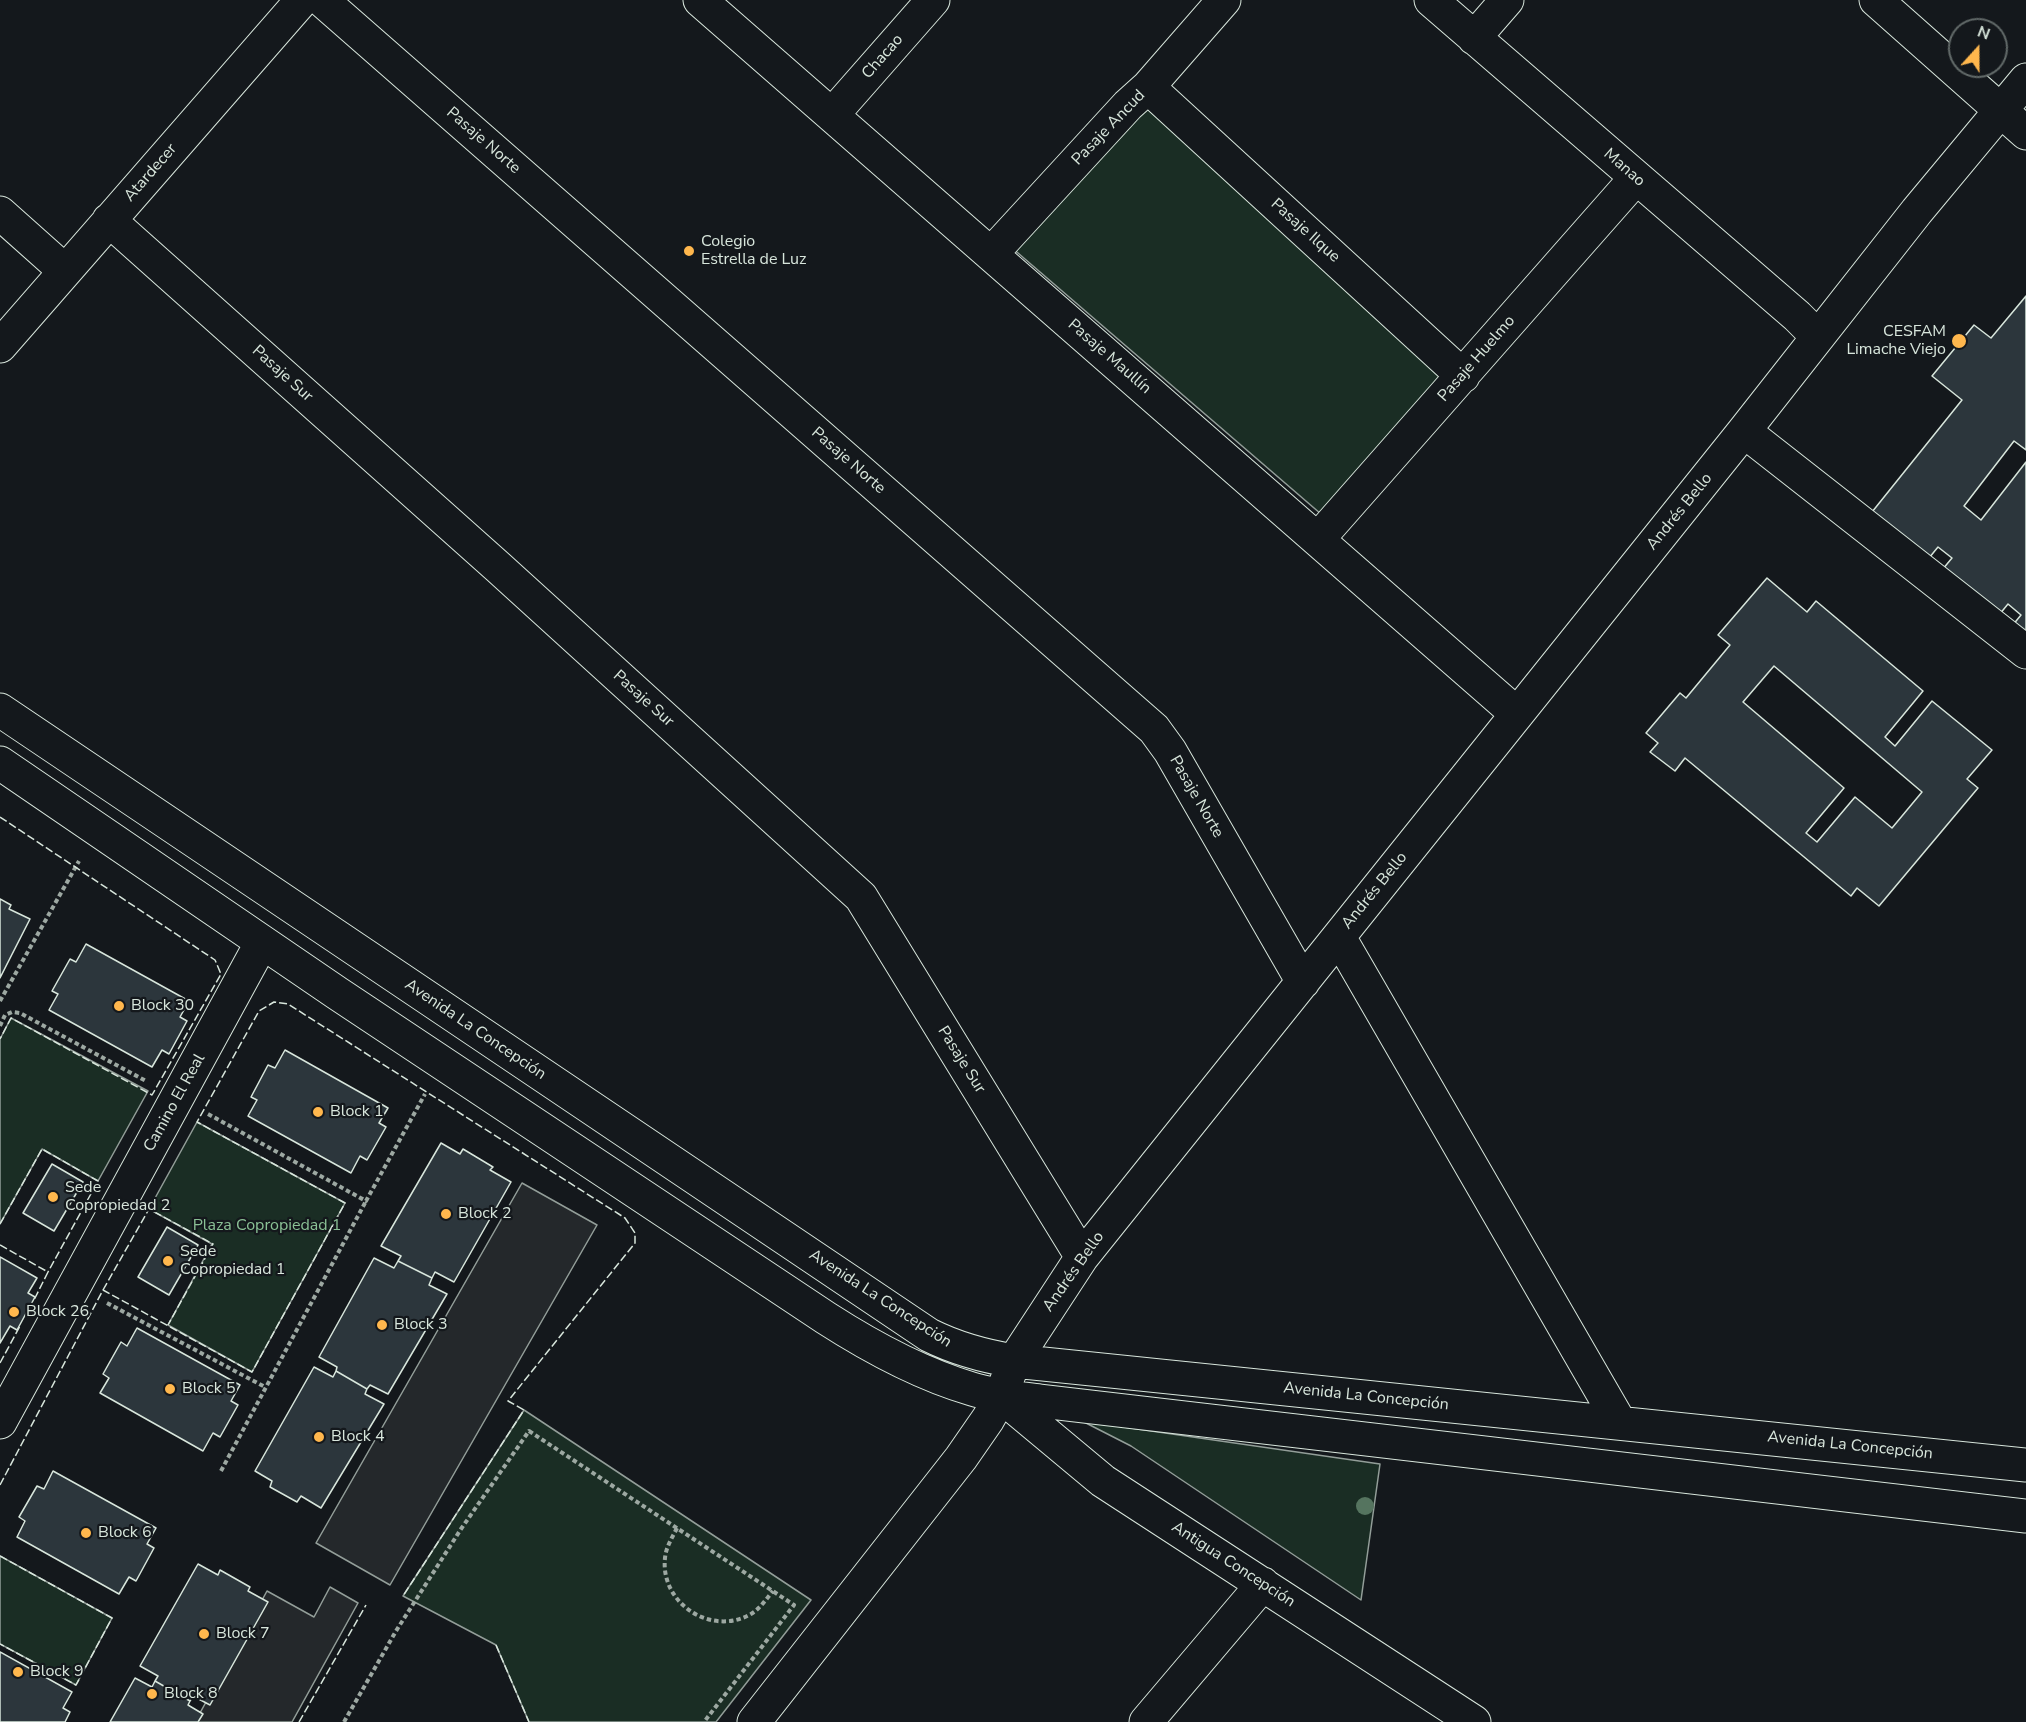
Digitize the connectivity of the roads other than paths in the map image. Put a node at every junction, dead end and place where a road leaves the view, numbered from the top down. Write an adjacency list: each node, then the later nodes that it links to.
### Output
1 (302, 0): 17 (street, Atardecer)
2 (322, 0): 31 (street, Pasaje Norte)
3 (700, 0): 13 (street, Pasaje Maullín)
4 (933, 0): 13 (street, Chacao)
5 (1224, 0): 11 (street, Pasaje Ancud)
6 (1431, 0): 9 (street, Manao)
7 (1508, 0): 9 (street)
8 (1876, 0): 12 (street)
9 (1474, 38): 15 (street, Manao)
10 (2026, 80): 12 (street, Andrés Bello)
11 (1148, 87): 18 (street, Pasaje Ancud); 22 (street, Pasaje Ilque)
12 (2000, 112): 14 (street); 20 (street, Andrés Bello)
13 (832, 115): 18 (street, Pasaje Maullín)
14 (2026, 133)
15 (1636, 178): 20 (street, Manao); 22 (street, Pasaje Huelmo)
16 (0, 213): 19 (street)
17 (109, 220): 19 (street, Atardecer); 32 (street, Pasaje Sur)
18 (992, 254): 24 (street, Pasaje Maullín)
19 (65, 271): 21 (street, Atardecer)
20 (1818, 337): 23 (street, Andrés Bello)
21 (0, 346)
22 (1463, 376): 24 (street, Pasaje Huelmo)
23 (1744, 432): 25 (street); 27 (street, Andrés Bello)
24 (1318, 539): 27 (street, Pasaje Maullín)
25 (2026, 652)
26 (0, 710): 33 (street, Avenida La Concepción)
27 (1517, 714): 29 (street, Andrés Bello)
28 (0, 763): 30 (street, Avenida La Concepción)
29 (1339, 937): 31 (street, Andrés Bello); 36 (street)
30 (262, 942): 34 (street, Avenida La Concepción); 35 (street, Camino El Real)
31 (1303, 982): 32 (street, Andrés Bello)
32 (1082, 1257): 33 (street, Andrés Bello)
33 (1014, 1361): 34 (street, Andrés Bello); 36 (street, Avenida La Concepción)
34 (1001, 1396): 38 (street, Avenida La Concepción); 39 (street, Antigua Concepción); 40 (street, Andrés Bello)
35 (0, 1422)
36 (1620, 1423): 37 (street, Avenida La Concepción)
37 (2026, 1465)
38 (2026, 1516)
39 (1263, 1584): 41 (street); 42 (street, Antigua Concepción)
40 (754, 1722)
41 (1146, 1722)
42 (1474, 1722)

